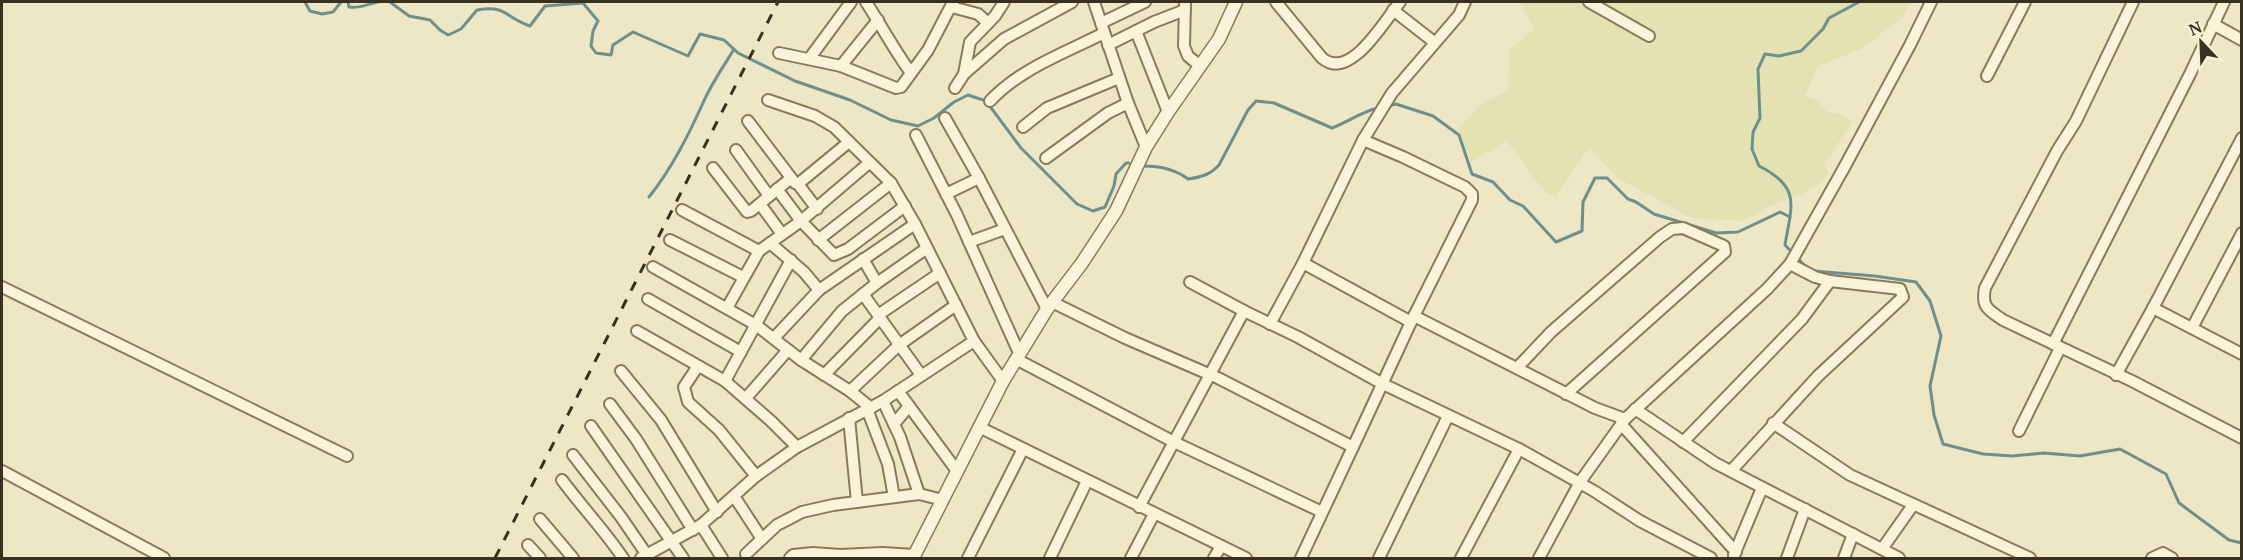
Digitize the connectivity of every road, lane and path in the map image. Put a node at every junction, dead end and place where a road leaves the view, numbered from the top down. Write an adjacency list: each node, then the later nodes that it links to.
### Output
1 (851, 2): 28 (street)
2 (866, 2): 18 (street)
3 (1004, 2): 19 (street)
4 (1072, 2): 32 (street)
5 (1094, 2): 21 (street)
6 (1145, 2): 21 (street)
7 (1236, 2): 30 (street)
8 (1276, 2): 17 (street)
9 (1465, 2): 25 (street)
10 (1589, 2): 23 (street)
11 (1931, 2): 73 (street)
12 (2025, 2): 33 (street)
13 (2133, 2): 99 (street)
14 (2224, 2): 20 (street)
15 (952, 4): 19 (street); 31 (street)
16 (1185, 6): 22 (street); 30 (street)
17 (1396, 6): 25 (street)
18 (878, 20): 29 (street); 31 (street)
19 (988, 23): 32 (street)
20 (2213, 24): 24 (street); 99 (street)
21 (1103, 28): 26 (street); 37 (street)
22 (1136, 30): 26 (street); 39 (street)
23 (1649, 36)
24 (2241, 39)
25 (1434, 42): 45 (street)
26 (1108, 45): 34 (street)
27 (779, 53): 28 (street)
28 (809, 59): 29 (street)
29 (841, 66): 31 (street)
30 (1200, 66): 39 (street)
31 (911, 73)
32 (964, 74): 35 (street)
33 (1987, 76)
34 (1119, 78): 38 (street); 42 (street)
35 (955, 88)
36 (768, 100): 46 (street)
37 (990, 100)
38 (1128, 103): 47 (street); 49 (street)
39 (1168, 112): 47 (street)
40 (945, 118): 52 (street)
41 (748, 121): 53 (street)
42 (1023, 127)
43 (916, 135): 55 (street)
44 (2241, 138): 88 (street)
45 (1363, 141): 74 (street); 91 (street)
46 (849, 142): 50 (street); 53 (street)
47 (1146, 147): 86 (street)
48 (736, 150): 56 (street)
49 (1046, 158)
50 (869, 163): 54 (street); 58 (street)
51 (713, 168): 56 (street)
52 (979, 178): 55 (street); 62 (street)
53 (794, 181): 56 (street); 58 (street)
54 (891, 183): 57 (street); 66 (street)
55 (946, 194): 67 (street)
56 (769, 196): 60 (street); 64 (street)
57 (905, 206): 61 (street); 66 (street)
58 (817, 209): 60 (street)
59 (682, 210): 70 (street)
60 (801, 221): 64 (street); 66 (street)
61 (915, 224): 69 (street); 71 (street)
62 (1005, 229): 67 (street); 86 (street)
63 (2241, 233): 94 (street)
64 (782, 234): 68 (street)
65 (670, 240): 77 (street)
66 (818, 240)
67 (969, 242): 103 (street)
68 (770, 243): 70 (street); 72 (street)
69 (927, 248): 76 (street); 80 (street)
70 (759, 251): 77 (street)
71 (863, 259): 80 (street); 82 (street)
72 (791, 260): 82 (street); 93 (street)
73 (1792, 261): 78 (street); 123 (street)
74 (1303, 263): 91 (street); 92 (street)
75 (653, 267): 87 (street)
76 (940, 273): 85 (street); 90 (street)
77 (743, 277): 87 (street)
78 (1830, 281): 127 (street); 134 (street)
79 (1190, 282): 89 (street)
80 (877, 283): 83 (street)
81 (2, 287): 140 (street)
82 (819, 290): 96 (street)
83 (863, 294): 90 (street); 104 (street)
84 (648, 299): 101 (street)
85 (956, 305): 97 (street); 98 (street)
86 (1050, 306): 103 (street); 108 (street)
87 (727, 308): 93 (street)
88 (2153, 308): 94 (street); 111 (street)
89 (1244, 311): 92 (street); 108 (street)
90 (879, 316): 98 (street); 109 (street)
91 (1413, 319): 106 (street); 114 (street)
92 (1270, 324): 114 (street)
93 (756, 325): 96 (street); 101 (street)
94 (2192, 328): 102 (street)
95 (637, 331): 105 (street)
96 (774, 338): 100 (street)
97 (974, 341): 110 (street); 113 (street)
98 (899, 345): 110 (street); 115 (street)
99 (2056, 346): 111 (street); 131 (street)
100 (789, 350): 104 (street); 118 (street)
101 (741, 352): 112 (street)
102 (2241, 354)
103 (1017, 356): 113 (street); 133 (street)
104 (801, 360): 109 (street)
105 (698, 366): 112 (street); 144 (street)
106 (1517, 368): 117 (street); 117 (street)
107 (621, 371): 157 (street)
108 (1209, 374): 133 (street); 136 (street)
109 (824, 375): 115 (street)
110 (921, 375): 116 (street)
111 (2116, 375): 132 (street)
112 (724, 381): 118 (street)
113 (1003, 381): 130 (street)
114 (1383, 384): 124 (street); 136 (street)
115 (850, 391): 122 (street)
116 (898, 391): 119 (street); 121 (street)
117 (1566, 394): 126 (street)
118 (746, 398): 135 (street)
119 (884, 401): 122 (street); 128 (street)
120 (610, 404): 161 (street)
121 (909, 406): 128 (street); 142 (street)
122 (869, 409): 125 (street); 151 (street)
123 (1635, 409): 126 (street); 134 (street)
124 (1448, 416): 138 (street); 186 (street)
125 (849, 418): 135 (street); 153 (street)
126 (1623, 422): 147 (street); 169 (street)
127 (1773, 423): 143 (street); 154 (street)
128 (894, 424): 149 (street)
129 (591, 426): 164 (street)
130 (979, 427): 137 (street); 142 (street)
131 (2019, 431)
132 (2241, 438)
133 (1174, 442): 155 (street); 158 (street)
134 (1683, 442): 143 (street)
135 (797, 447): 144 (street)
136 (1353, 447): 158 (street)
137 (1023, 449): 146 (street); 180 (street)
138 (1519, 449): 147 (street); 187 (street)
139 (573, 455): 170 (street)
140 (347, 456)
141 (2, 471): 173 (street)
142 (957, 471): 152 (street)
143 (1731, 471): 148 (street)
144 (756, 476): 150 (street)
145 (562, 480): 176 (street)
146 (1087, 481): 155 (street); 181 (street)
147 (1580, 482): 188 (street); 189 (street)
148 (1762, 488): 156 (street); 169 (street)
149 (919, 494): 151 (street); 152 (street)
150 (734, 496): 157 (street); 163 (street)
151 (894, 497): 153 (street)
152 (943, 500): 172 (street)
153 (857, 502): 163 (street)
154 (1913, 505): 167 (street); 193 (street)
155 (1139, 507): 159 (street)
156 (1805, 509): 162 (street); 190 (street)
157 (717, 512): 161 (street)
158 (1322, 512): 185 (street)
159 (1154, 514): 166 (street); 182 (street)
160 (540, 519): 175 (street)
161 (697, 527): 164 (street); 178 (street)
162 (1853, 534): 167 (street); 191 (street)
163 (762, 539): 168 (street)
164 (671, 542): 170 (street); 177 (street)
165 (528, 545): 174 (street)
166 (1221, 546): 183 (street); 184 (street)
167 (1882, 549): 192 (street)
168 (746, 554)
169 (1734, 555)
170 (644, 557)
171 (839, 557): 172 (street); 179 (street)
172 (913, 557)
173 (164, 558)
174 (540, 558)
175 (573, 558)
176 (623, 558)
177 (683, 558)
178 (722, 558)
179 (790, 558)
180 (968, 558)
181 (1050, 558)
182 (1131, 558)
183 (1214, 558)
184 (1246, 558)
185 (1301, 558)
186 (1379, 558)
187 (1461, 558)
188 (1539, 558)
189 (1711, 558)
190 (1787, 558)
191 (1844, 558)
192 (1899, 558)
193 (2030, 558)
194 (2152, 558): 195 (street)
195 (2172, 558)

